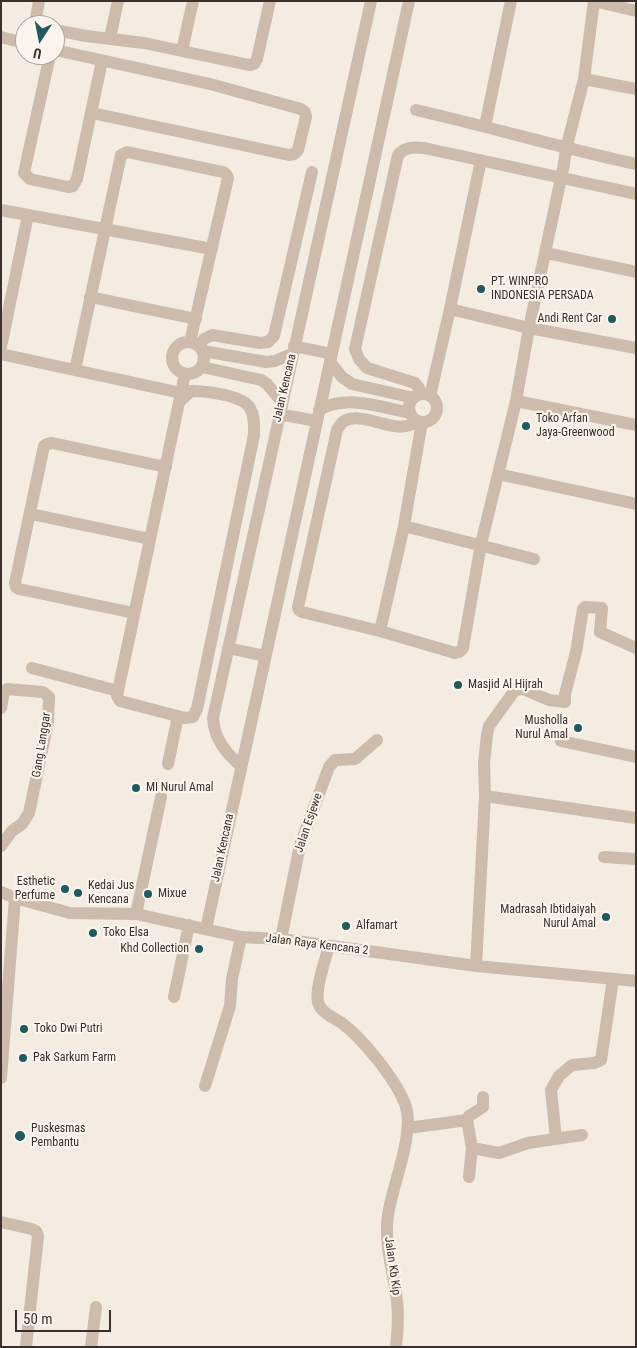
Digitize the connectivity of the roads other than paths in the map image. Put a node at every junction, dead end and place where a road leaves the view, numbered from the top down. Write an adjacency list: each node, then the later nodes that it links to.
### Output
1 (39, 1): 9 (street)
2 (118, 1): 12 (street)
3 (193, 1): 14 (street)
4 (270, 1): 14 (street)
5 (371, 1): 43 (street, Jalan Kencana)
6 (409, 1): 45 (street, Jalan Kencana)
7 (511, 1): 22 (street)
8 (636, 11): 18 (street)
9 (37, 15)
10 (65, 32): 12 (street)
11 (1, 37): 13 (street)
12 (110, 38): 14 (street)
13 (15, 40)
14 (182, 51)
15 (65, 52): 16 (street)
16 (102, 61): 21 (street); 21 (street)
17 (48, 65): 21 (street)
18 (584, 79): 19 (street); 23 (street)
19 (636, 89)
20 (416, 110): 22 (street)
21 (92, 113)
22 (485, 126): 23 (street)
23 (566, 149): 25 (street); 27 (street)
24 (481, 160): 27 (street); 37 (street); 49 (street)
25 (636, 164)
26 (312, 172): 40 (street)
27 (561, 177): 28 (street); 33 (street)
28 (636, 194)
29 (1, 210): 30 (street)
30 (28, 215): 31 (street); 36 (street)
31 (105, 229): 32 (street); 32 (street); 35 (street)
32 (212, 249): 38 (street)
33 (546, 253): 34 (street); 39 (street)
34 (636, 272)
35 (90, 297): 38 (street); 47 (street)
36 (6, 299): 41 (street)
37 (450, 309): 39 (street); 49 (street)
38 (196, 319): 40 (street)
39 (529, 328): 42 (street); 51 (street)
40 (197, 346): 43 (street); 46 (street); 48 (street)
41 (1, 347)
42 (636, 348)
43 (298, 350): 45 (street); 52 (street, Jalan Kencana)
44 (1, 354): 47 (street)
45 (327, 356): 49 (street); 53 (street, Jalan Kencana)
46 (202, 367): 48 (street); 52 (street)
47 (75, 370): 50 (street)
48 (185, 374): 50 (street)
49 (421, 396): 54 (street); 54 (street)
50 (181, 397): 56 (street); 72 (street)
51 (516, 401): 55 (street); 57 (street)
52 (284, 411): 53 (street); 66 (street, Jalan Kencana)
53 (314, 417): 54 (street); 68 (street, Jalan Kencana)
54 (416, 419): 60 (street); 65 (street)
55 (636, 425)
56 (166, 467): 59 (street); 61 (street)
57 (498, 474): 58 (street); 62 (street)
58 (636, 504)
59 (31, 514): 61 (street); 64 (street)
60 (404, 526): 62 (street); 65 (street)
61 (150, 539): 64 (street)
62 (481, 544): 63 (street); 65 (street)
63 (534, 559)
64 (134, 613): 70 (street)
65 (380, 632)
66 (228, 648): 68 (street); 77 (street, Jalan Kencana)
67 (636, 648): 79 (street)
68 (265, 656): 77 (street, Jalan Kencana)
69 (32, 668): 70 (street)
70 (118, 691): 72 (street)
71 (1, 708): 81 (street, Gang Langgar)
72 (178, 716): 76 (street)
73 (377, 740): 90 (street, Jalan Esjewe)
74 (561, 741): 75 (street)
75 (636, 757)
76 (168, 764)
77 (241, 766): 88 (street, Jalan Kencana)
78 (161, 796): 86 (street)
79 (485, 796): 80 (street); 92 (street)
80 (636, 818)
81 (1, 846)
82 (604, 858): 83 (street)
83 (636, 859)
84 (1, 892): 85 (street, Jalan Raya Kencana 2)
85 (15, 898): 86 (street, Jalan Raya Kencana 2); 96 (street)
86 (136, 914): 87 (street, Jalan Raya Kencana 2)
87 (189, 925): 88 (street, Jalan Raya Kencana 2); 95 (street)
88 (206, 929): 89 (street, Jalan Raya Kencana 2)
89 (241, 937): 90 (street, Jalan Raya Kencana 2); 97 (street)
90 (281, 939): 91 (street, Jalan Raya Kencana 2)
91 (329, 946): 92 (street, Jalan Raya Kencana 2); 100 (street)
92 (476, 966): 93 (street, Jalan Raya Kencana 2)
93 (613, 979): 94 (street, Jalan Raya Kencana 2); 102 (street)
94 (636, 981)
95 (174, 997)
96 (1, 1078)
97 (205, 1086)
98 (483, 1097): 99 (street)
99 (467, 1120): 100 (street); 103 (street)
100 (408, 1128): 109 (street, Jalan Kb Kip)
101 (582, 1135): 102 (street)
102 (556, 1139): 103 (street)
103 (472, 1148): 104 (street)
104 (469, 1177)
105 (1, 1222): 107 (street)
106 (96, 1307): 108 (street)
107 (26, 1347)
108 (91, 1347)
109 (396, 1347)

